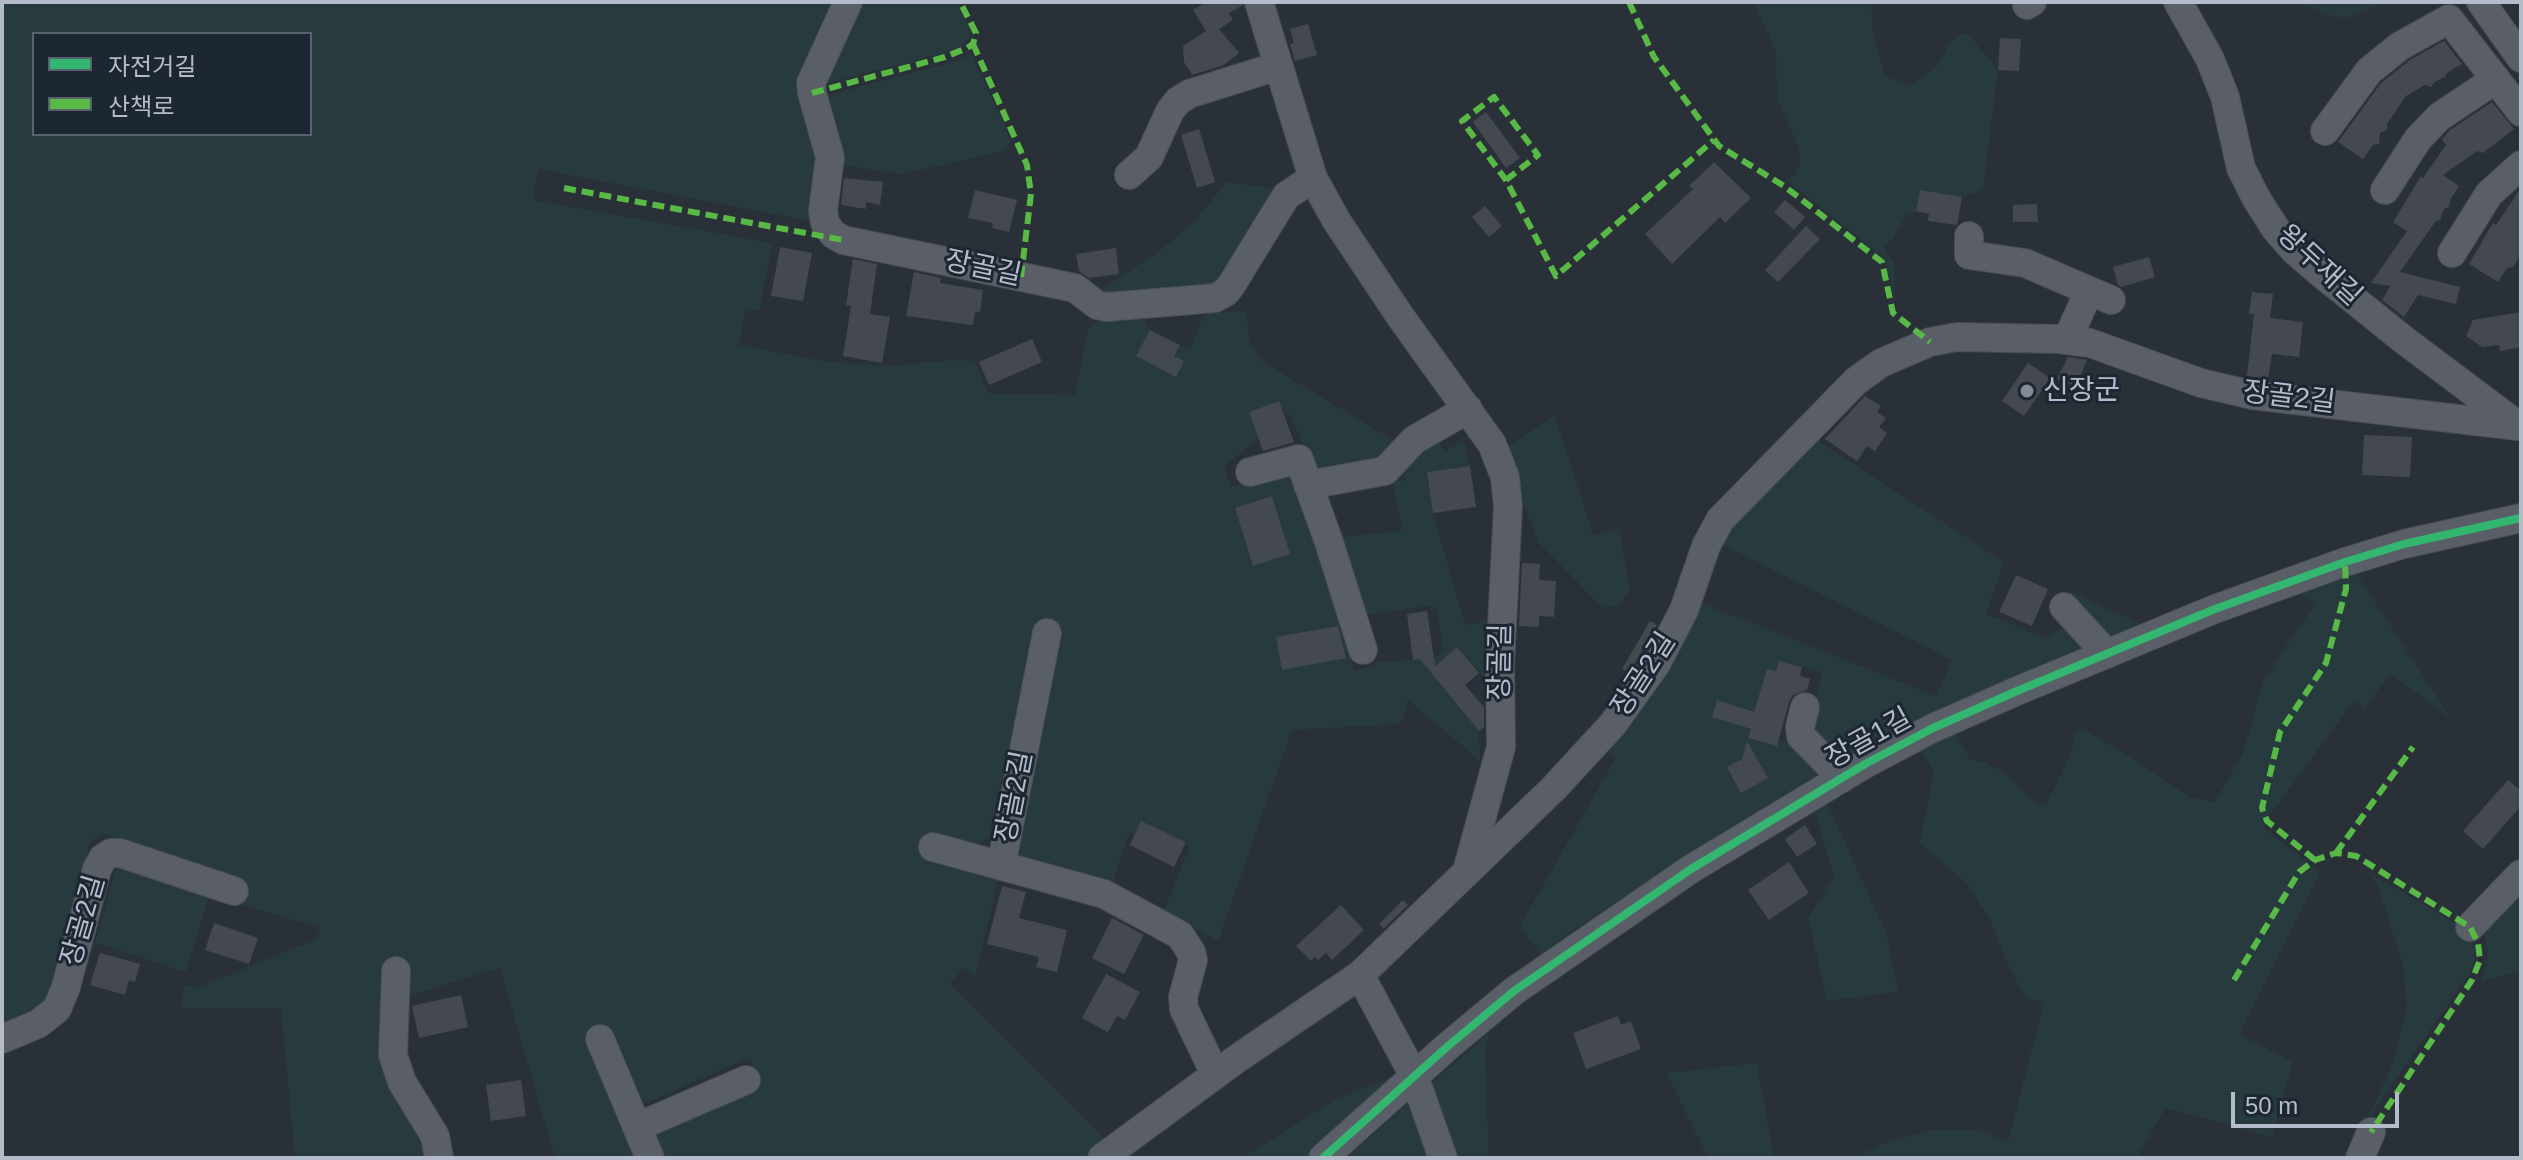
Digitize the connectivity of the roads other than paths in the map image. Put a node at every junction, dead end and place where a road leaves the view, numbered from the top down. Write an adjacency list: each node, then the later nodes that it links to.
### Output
1 (848, 2): 12 (street, 장골길)
2 (1259, 2): 6 (street, 장골길)
3 (2178, 2): 18 (street, 왕두재길)
4 (2481, 2): 5 (street)
5 (2521, 58)
6 (1278, 66): 11 (street); 12 (street, 장골길)
7 (2496, 79): 8 (street); 9 (street); 13 (street)
8 (2521, 112)
9 (2325, 131)
10 (2521, 165): 15 (street)
11 (1129, 175)
12 (1313, 178): 17 (street, 장골길)
13 (2385, 190)
14 (1969, 236): 16 (street)
15 (2452, 253)
16 (2067, 340): 18 (street, 장골2길); 30 (street, 장골2길)
17 (1468, 409): 20 (street); 30 (street, 장골길)
18 (2520, 426)
19 (1250, 472): 20 (street)
20 (1308, 485): 24 (street)
21 (2521, 518): 25 (street, 장골1길)
22 (2064, 607): 25 (street)
23 (1047, 633): 29 (street, 장골2길)
24 (1363, 650)
25 (2107, 654): 27 (street, 장골1길)
26 (1805, 707): 27 (street, 장골1길)
27 (1842, 778): 39 (street, 장골1길)
28 (933, 847): 29 (street, 장골2길)
29 (1001, 866): 38 (street, 장골2길)
30 (1466, 873): 35 (street, 장골2길)
31 (2521, 874): 33 (street)
32 (234, 891): 36 (street, 장골2길)
33 (2470, 927)
34 (396, 971): 43 (street)
35 (1360, 975): 38 (street, 장골2길); 39 (street)
36 (2, 1039)
37 (600, 1039): 41 (street)
38 (1215, 1074): 45 (street, 장골2길)
39 (1414, 1076): 46 (street, 장골1길); 47 (street)
40 (746, 1080): 41 (street)
41 (637, 1127): 44 (street)
42 (2371, 1132): 48 (street)
43 (439, 1158)
44 (650, 1158)
45 (1102, 1158)
46 (1323, 1158)
47 (1443, 1158)
48 (2360, 1158)

